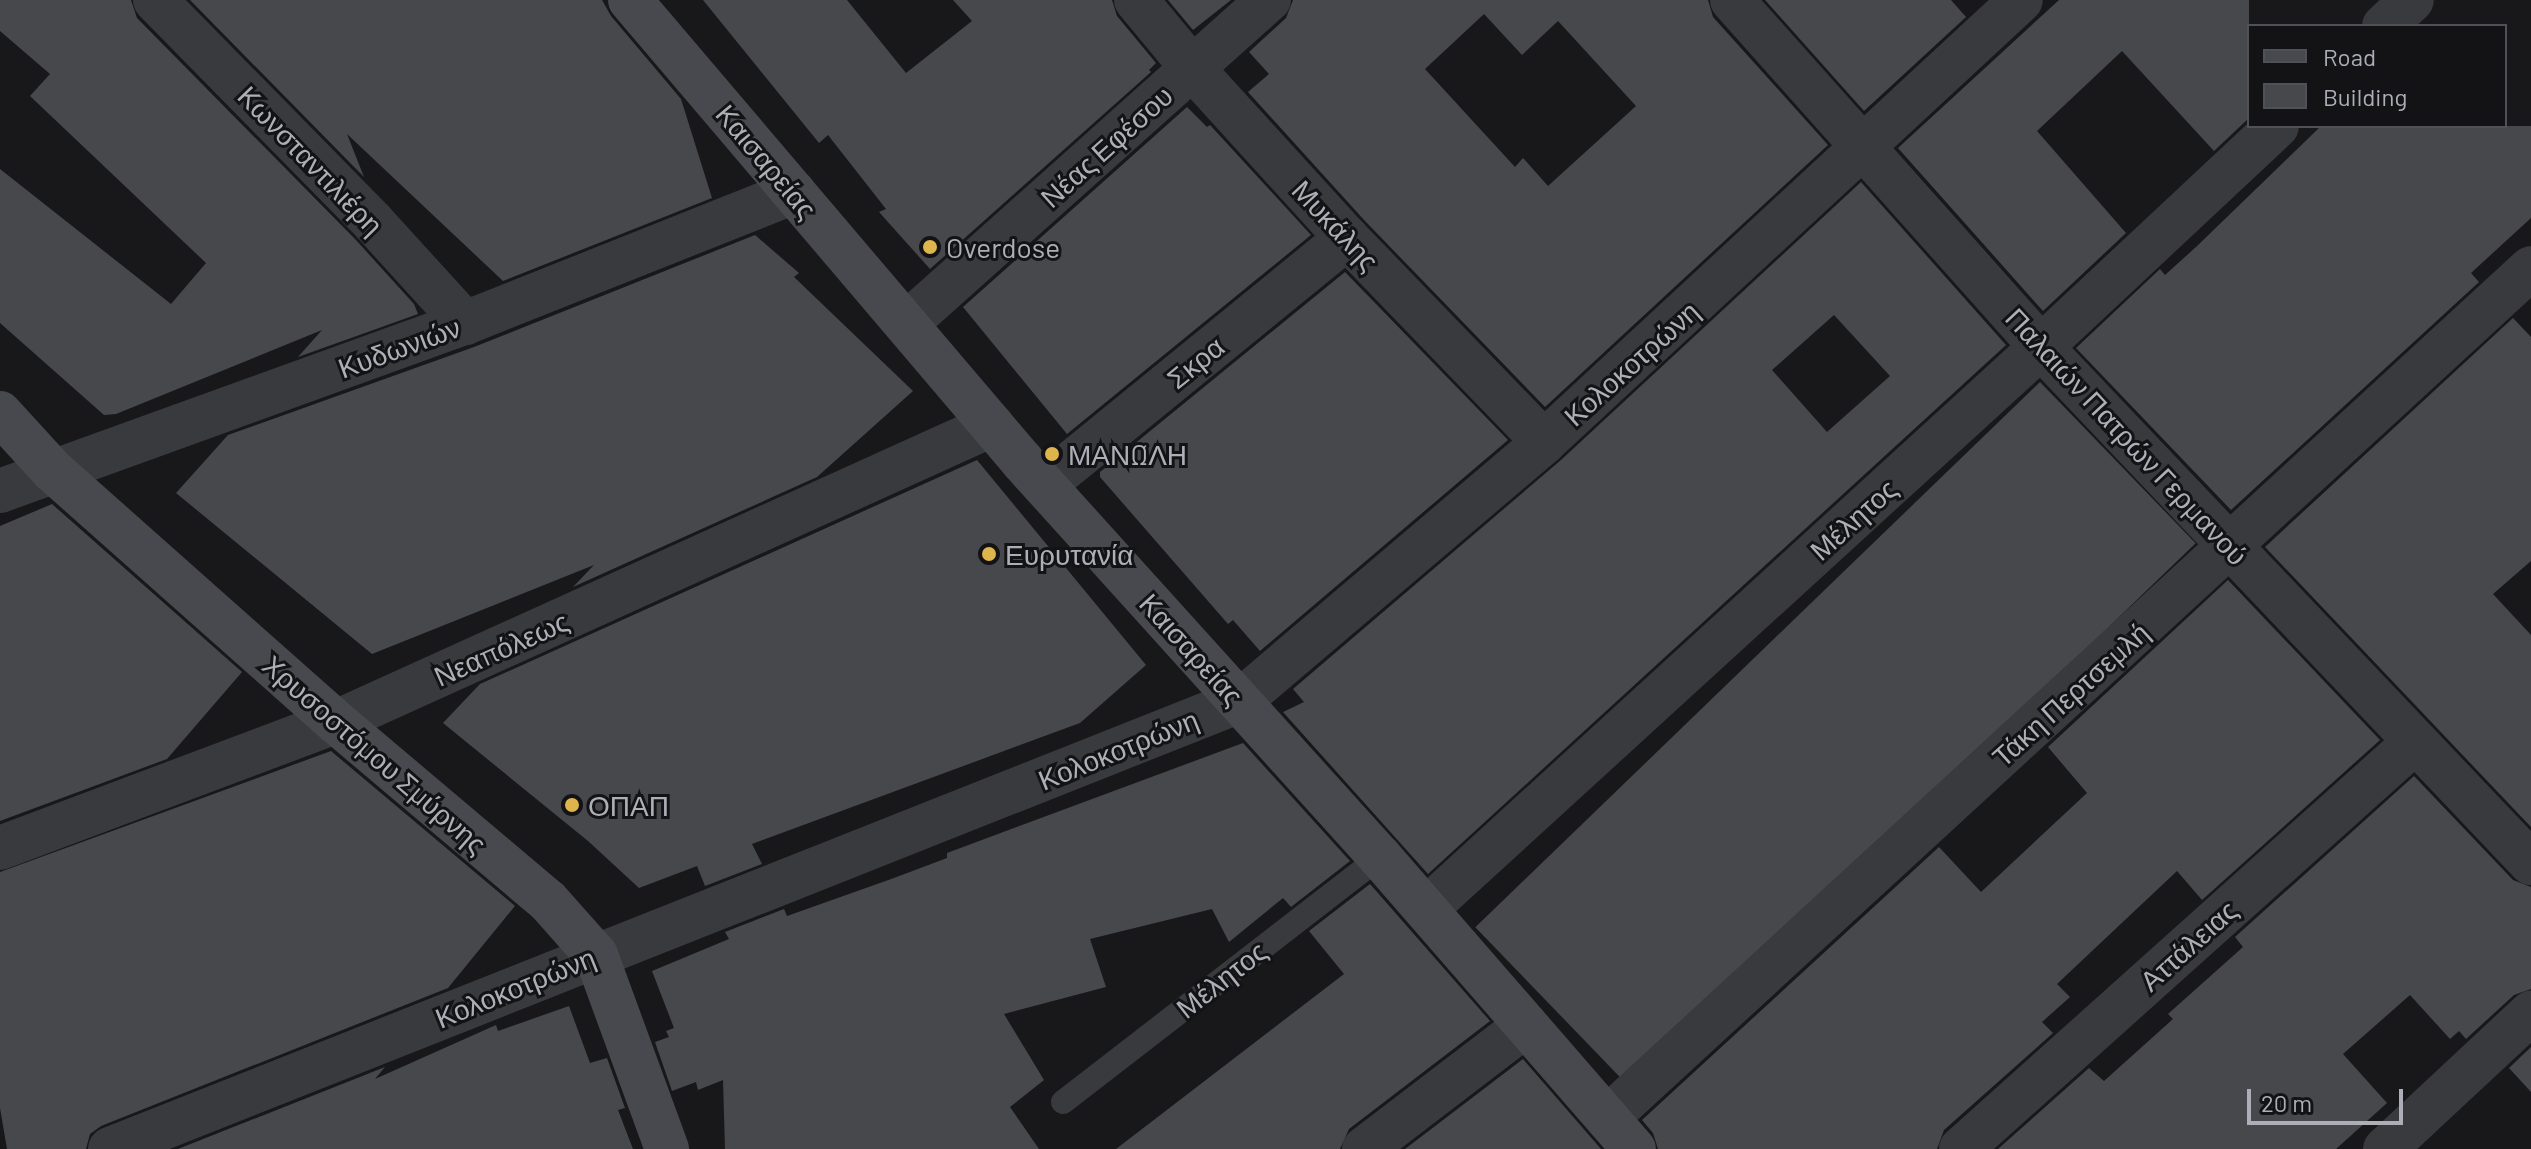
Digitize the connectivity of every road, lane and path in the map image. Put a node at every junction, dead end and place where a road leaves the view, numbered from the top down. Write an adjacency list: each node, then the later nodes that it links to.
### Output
1 (155, 0): 15 (street, Κωνσταντιλιέρη)
2 (630, 0): 12 (street, Καισαρείας)
3 (1136, 0): 9 (street, Μυκάλης)
4 (1269, 0): 9 (street, Νέας Εφέσου)
5 (1732, 0): 11 (street, Παλαιών Πατρών Γερμανού)
6 (2021, 0): 11 (street, Κολοκοτρώνη)
7 (2412, 0): 8 (street)
8 (2386, 24)
9 (1193, 69): 13 (street, Μυκάλης); 16 (street, Νέας Εφέσου)
10 (2275, 128): 17 (street, Μέλητος)
11 (1866, 148): 17 (street, Παλαιών Πατρών Γερμανού); 20 (street, Κολοκοτρώνη)
12 (794, 192): 15 (street, Κυδωνιών); 16 (street, Καισαρείας)
13 (1347, 238): 20 (street, Μυκάλης); 22 (street, Σκρα)
14 (2531, 268): 24 (street, Τάκη Περτσεμλή)
15 (465, 323): 21 (street, Κυδωνιών)
16 (906, 324): 19 (street, Καισαρείας)
17 (2041, 347): 24 (street, Παλαιών Πατρών Γερμανού); 31 (street, Μέλητος)
18 (0, 413): 21 (street, Χρυσοστόμου Σμύρνης)
19 (992, 425): 22 (street, Καισαρείας); 26 (street, Νεαπόλεως)
20 (1544, 442): 25 (street, Κολοκοτρώνη)
21 (52, 470): 23 (street, Κυδωνιών); 26 (street, Χρυσοστόμου Σμύρνης)
22 (1044, 485): 25 (street, Καισαρείας)
23 (0, 491)
24 (2231, 547): 27 (street, Παλαιών Πατρών Γερμανού); 36 (street, Τάκη Περτσεμλή)
25 (1240, 701): 29 (street, Καισαρείας); 32 (street, Κολοκοτρώνη)
26 (336, 722): 28 (street, Νεαπόλεως); 32 (street, Χρυσοστόμου Σμύρνης)
27 (2415, 742): 30 (street, Παλαιών Πατρών Γερμανού); 40 (street, Αττάλειας)
28 (0, 848)
29 (1380, 857): 31 (street, Καισαρείας); 35 (lane, Μέλητος)
30 (2531, 863)
31 (1426, 909): 34 (street, Καισαρείας)
32 (596, 955): 37 (street, Κολοκοτρώνη); 38 (street, Χρυσοστόμου Σμύρνης)
33 (2531, 1013): 41 (street)
34 (1526, 1025): 36 (street, Καισαρείας); 39 (street)
35 (1063, 1102)
36 (1621, 1133)
37 (110, 1149)
38 (667, 1149)
39 (1364, 1149)
40 (1961, 1149)
41 (2385, 1149)

